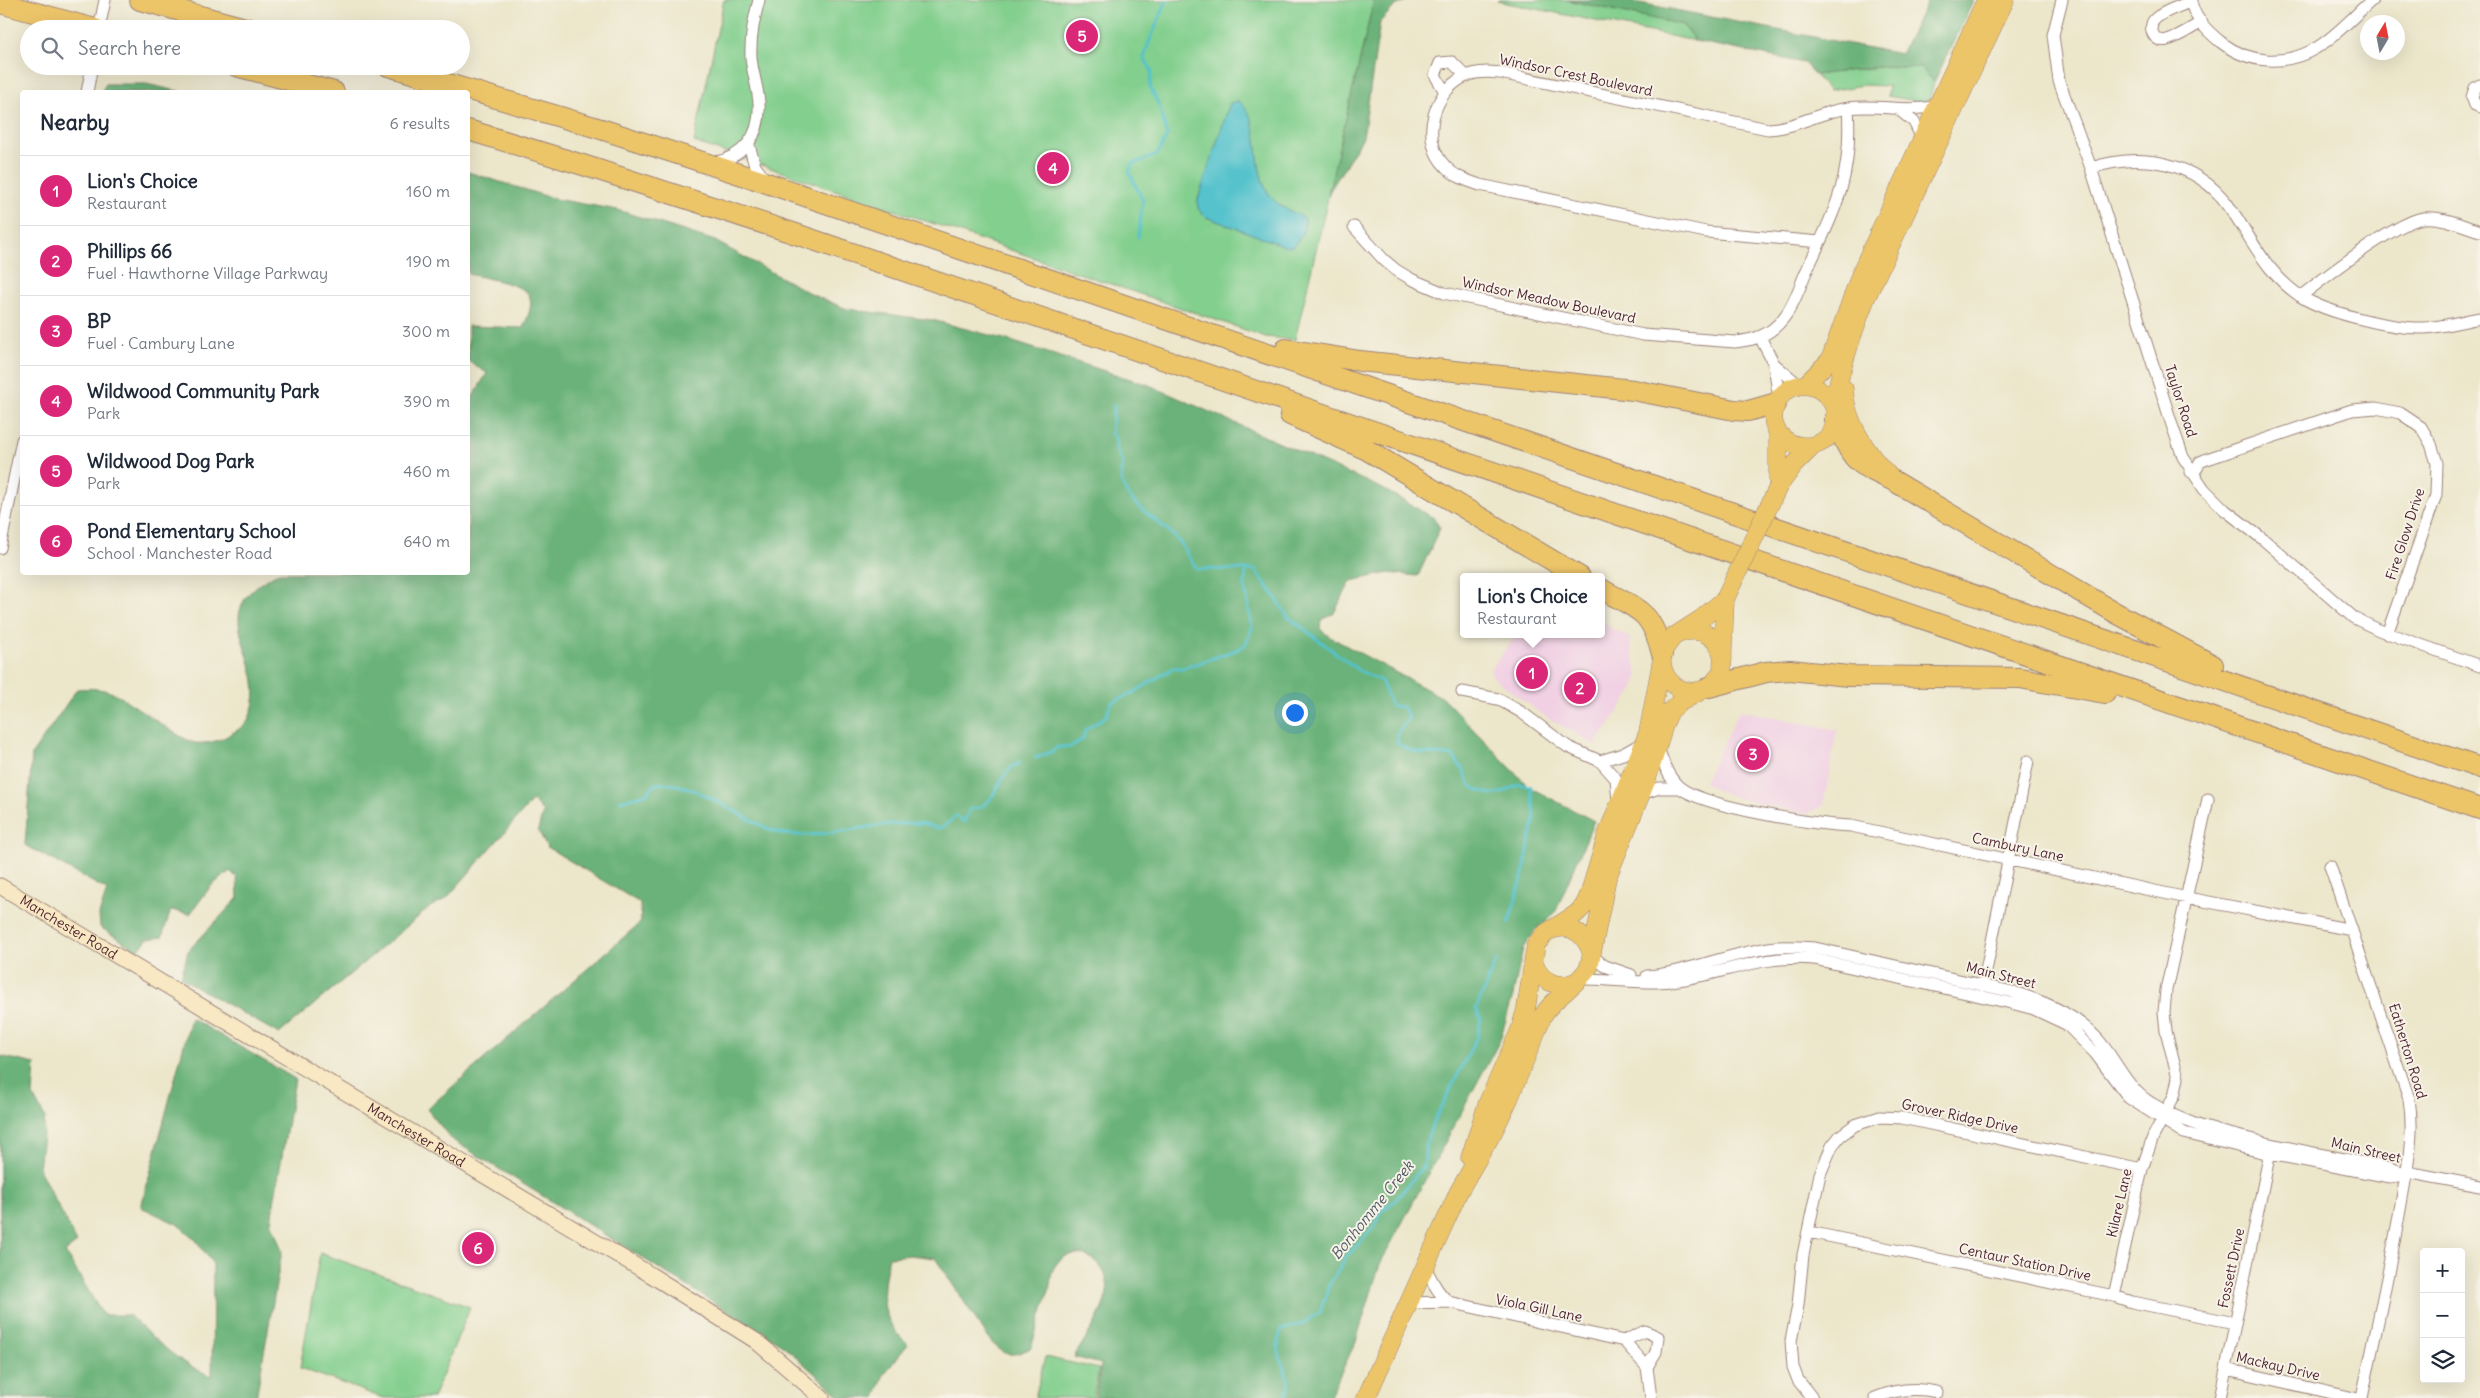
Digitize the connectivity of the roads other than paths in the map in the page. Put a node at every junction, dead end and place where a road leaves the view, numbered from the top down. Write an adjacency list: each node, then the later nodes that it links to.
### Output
1 (105, 0): 12 (street)
2 (140, 0): 9 (highway)
3 (759, 0): 31 (street)
4 (1986, 0): 25 (main road)
5 (2005, 0): 43 (main road)
6 (2062, 0): 33 (street, Taylor Road)
7 (2372, 0): 14 (street)
8 (2192, 1): 14 (street); 14 (street)
9 (158, 3): 13 (highway)
10 (0, 4): 11 (highway)
11 (61, 20)
12 (101, 20)
13 (218, 20)
14 (2202, 22)
15 (90, 75): 20 (street)
16 (270, 75): 21 (highway)
17 (418, 75): 22 (highway)
18 (1466, 76): 24 (street, Windsor Crest Boulevard); 24 (street); 27 (street, Windsor Crest Boulevard)
19 (2480, 85): 26 (street)
20 (87, 90)
21 (326, 90)
22 (467, 90)
23 (470, 91): 32 (highway)
24 (1445, 92): 37 (street, Windsor Crest Boulevard)
25 (1937, 106): 28 (street, Windsor Crest Boulevard); 30 (main road)
26 (2480, 107)
27 (1848, 108): 28 (street, Windsor Crest Boulevard); 37 (street, Windsor Meadow Boulevard)
28 (1898, 109): 30 (street)
29 (470, 131): 44 (highway)
30 (1922, 138): 45 (main road)
31 (749, 145): 32 (street); 34 (street)
32 (709, 163): 34 (highway)
33 (2091, 168): 38 (street); 51 (street, Taylor Road)
34 (767, 182): 40 (highway)
35 (1354, 227): 41 (street, Windsor Meadow Boulevard)
36 (2480, 230): 38 (street)
37 (1820, 242): 41 (street, Windsor Meadow Boulevard)
38 (2301, 296): 39 (street)
39 (2480, 318)
40 (1221, 337): 46 (highway); 65 (highway)
41 (1760, 337): 42 (street)
42 (1774, 364): 45 (street); 46 (street)
43 (1844, 369): 47 (main road); 52 (main road)
44 (1232, 384): 55 (highway); 66 (highway)
45 (1802, 385): 46 (main road); 47 (main road)
46 (1778, 401): 48 (main road)
47 (1835, 414): 49 (main road); 52 (highway)
48 (1778, 432): 49 (main road); 53 (main road)
49 (1814, 446): 53 (main road)
50 (20, 450): 54 (street)
51 (2194, 470): 59 (street, Taylor Road); 59 (street, Fire Glow Drive)
52 (1894, 481): 65 (highway)
53 (1778, 487): 57 (main road, bridge)
54 (0, 548)
55 (1573, 573)
56 (1605, 591): 60 (highway)
57 (1725, 599): 58 (main road); 61 (main road)
58 (1678, 634): 60 (main road); 61 (main road)
59 (2387, 634): 62 (street, Taylor Road)
60 (1662, 659): 63 (main road); 67 (main road)
61 (1723, 660): 63 (main road)
62 (2480, 666)
63 (1704, 689): 66 (highway); 67 (main road)
64 (1462, 692): 68 (street)
65 (2268, 695): 70 (highway)
66 (2170, 704): 75 (highway)
67 (1651, 745): 68 (street); 71 (street); 72 (main road); 74 (main road)
68 (1600, 761): 74 (street)
69 (2028, 762): 76 (street)
70 (2480, 768)
71 (1680, 788): 72 (street, Cambury Lane); 76 (street, Cambury Lane)
72 (1641, 794): 82 (main road)
73 (2208, 799): 79 (street, Kilare Lane)
74 (1618, 806): 80 (main road)
75 (2480, 809)
76 (2008, 860): 79 (street, Cambury Lane); 85 (street)
77 (2330, 866): 81 (street, Eatherton Road)
78 (0, 886): 102 (street, Manchester Road)
79 (2187, 898): 81 (street, Cambury Lane); 86 (street, Kilare Lane)
80 (1550, 930): 82 (main road); 83 (main road)
81 (2352, 930): 89 (street, Eatherton Road)
82 (1591, 953): 84 (main road); 85 (street, Main Street)
83 (1534, 963): 84 (main road); 91 (main road)
84 (1579, 980): 86 (street, Main Street); 91 (main road)
85 (1982, 986): 86 (street, Main Street)
86 (2163, 1115): 87 (street, Main Street); 88 (street, Kilare Lane)
87 (2271, 1149): 89 (street, Main Street); 97 (street, Fossett Drive)
88 (2142, 1169): 92 (street, Grover Ridge Drive); 94 (street, Kilare Lane)
89 (2406, 1173): 90 (street, Main Street); 109 (street, Eatherton Road)
90 (2480, 1186)
91 (1459, 1191): 93 (main road)
92 (1809, 1232): 94 (street, Centaur Station Drive); 105 (street, Grover Ridge Drive)
93 (1425, 1267): 95 (street); 96 (main road)
94 (2114, 1296): 97 (street, Centaur Station Drive)
95 (1449, 1302): 96 (street, Viola Gill Lane); 98 (street, Viola Gill Lane)
96 (1409, 1303): 103 (main road)
97 (2235, 1323): 100 (street, Fossett Drive)
98 (1624, 1341): 99 (street); 99 (street)
99 (1647, 1367): 104 (street)
100 (2226, 1369): 107 (street, Fossett Drive); 108 (street, Mackay Drive)
101 (1937, 1392): 106 (street)
102 (822, 1398)
103 (1366, 1398)
104 (1651, 1398)
105 (1812, 1398)
106 (1875, 1398)
107 (2220, 1398)
108 (2354, 1398)
109 (2362, 1398)

